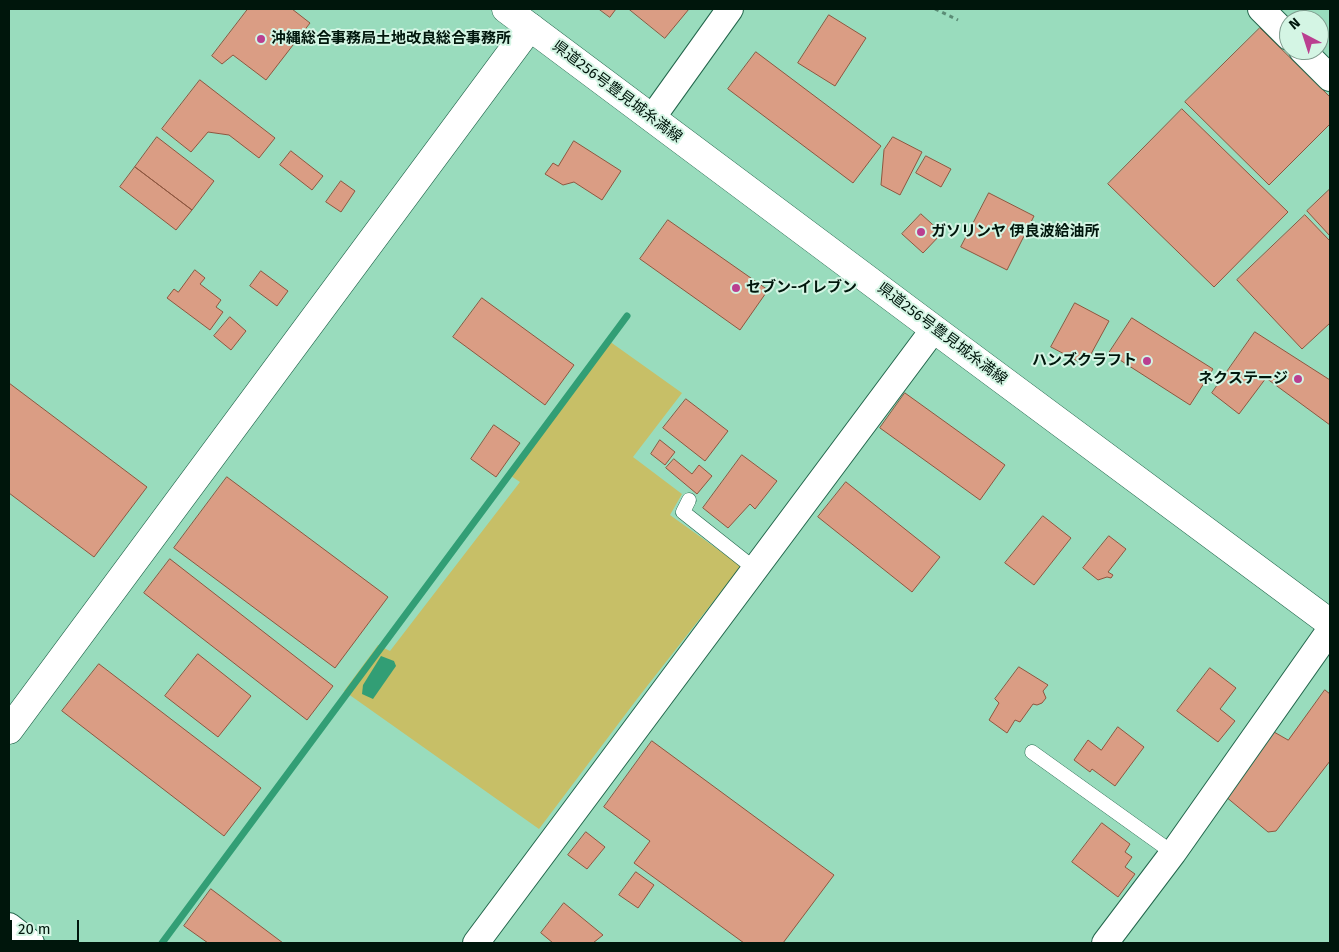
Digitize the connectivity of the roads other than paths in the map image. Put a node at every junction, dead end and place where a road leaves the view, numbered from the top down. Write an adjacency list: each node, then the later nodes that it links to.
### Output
1 (506, 9): 4 (main road, 県道256号豊見城糸満線)
2 (730, 9): 8 (street)
3 (1261, 9): 5 (street)
4 (530, 27): 8 (main road, 県道256号豊見城糸満線); 14 (main road)
5 (1279, 27)
6 (1312, 60): 7 (street)
7 (1330, 78)
8 (652, 118): 9 (main road, 県道256号豊見城糸満線)
9 (934, 329): 11 (street); 12 (main road, 県道256号豊見城糸満線)
10 (689, 500): 11 (lane)
11 (754, 569): 19 (street)
12 (1330, 622)
13 (1330, 630): 16 (street)
14 (9, 730)
15 (1032, 752): 16 (lane)
16 (1173, 852): 20 (street)
17 (9, 926): 18 (street)
18 (31, 943)
19 (476, 943)
20 (1105, 943)

